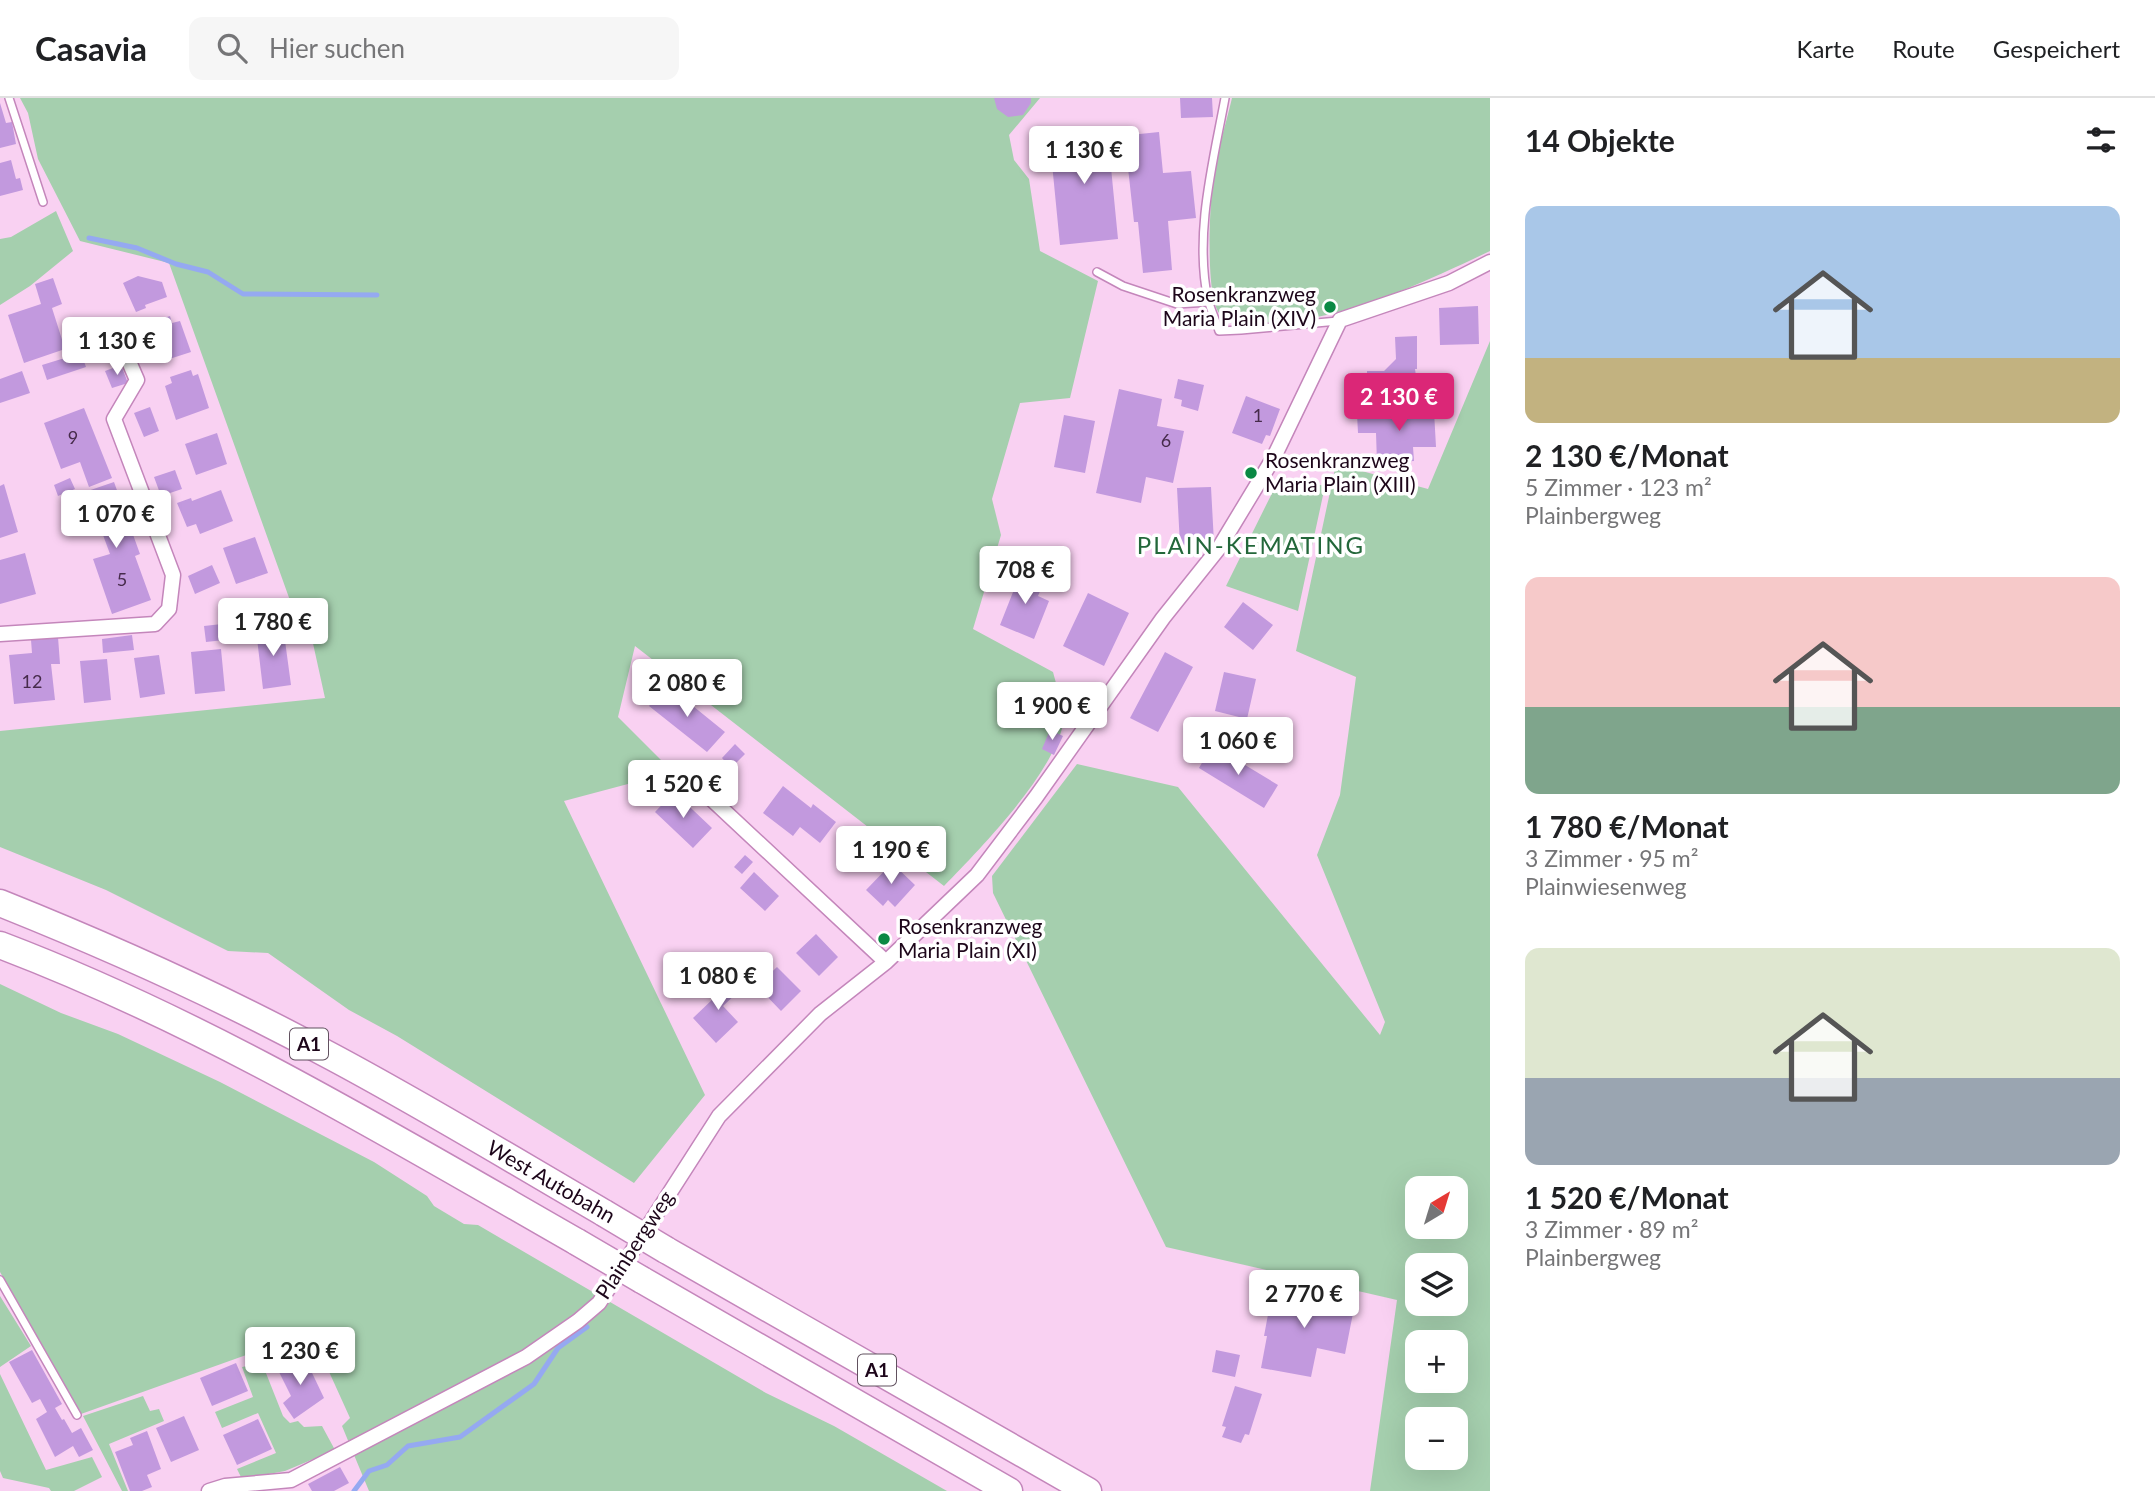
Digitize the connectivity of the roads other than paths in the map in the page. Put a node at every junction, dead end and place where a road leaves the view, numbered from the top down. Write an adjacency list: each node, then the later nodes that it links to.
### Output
1 (9, 98): 3 (lane)
2 (1225, 98): 6 (lane)
3 (43, 202)
4 (1490, 262): 7 (street)
5 (1097, 272): 6 (lane)
6 (1209, 302): 7 (lane)
7 (1340, 320): 13 (street, Plainbergweg)
8 (117, 334): 9 (street)
9 (0, 634)
10 (689, 778): 13 (street)
11 (0, 903): 18 (highway, West Autobahn / A1, bridge)
12 (0, 944): 17 (highway, West Autobahn / A1, bridge)
13 (886, 962): 16 (street, Plainbergweg)
14 (0, 1280): 15 (lane)
15 (77, 1415)
16 (209, 1491)
17 (1009, 1491)
18 (1088, 1491)

